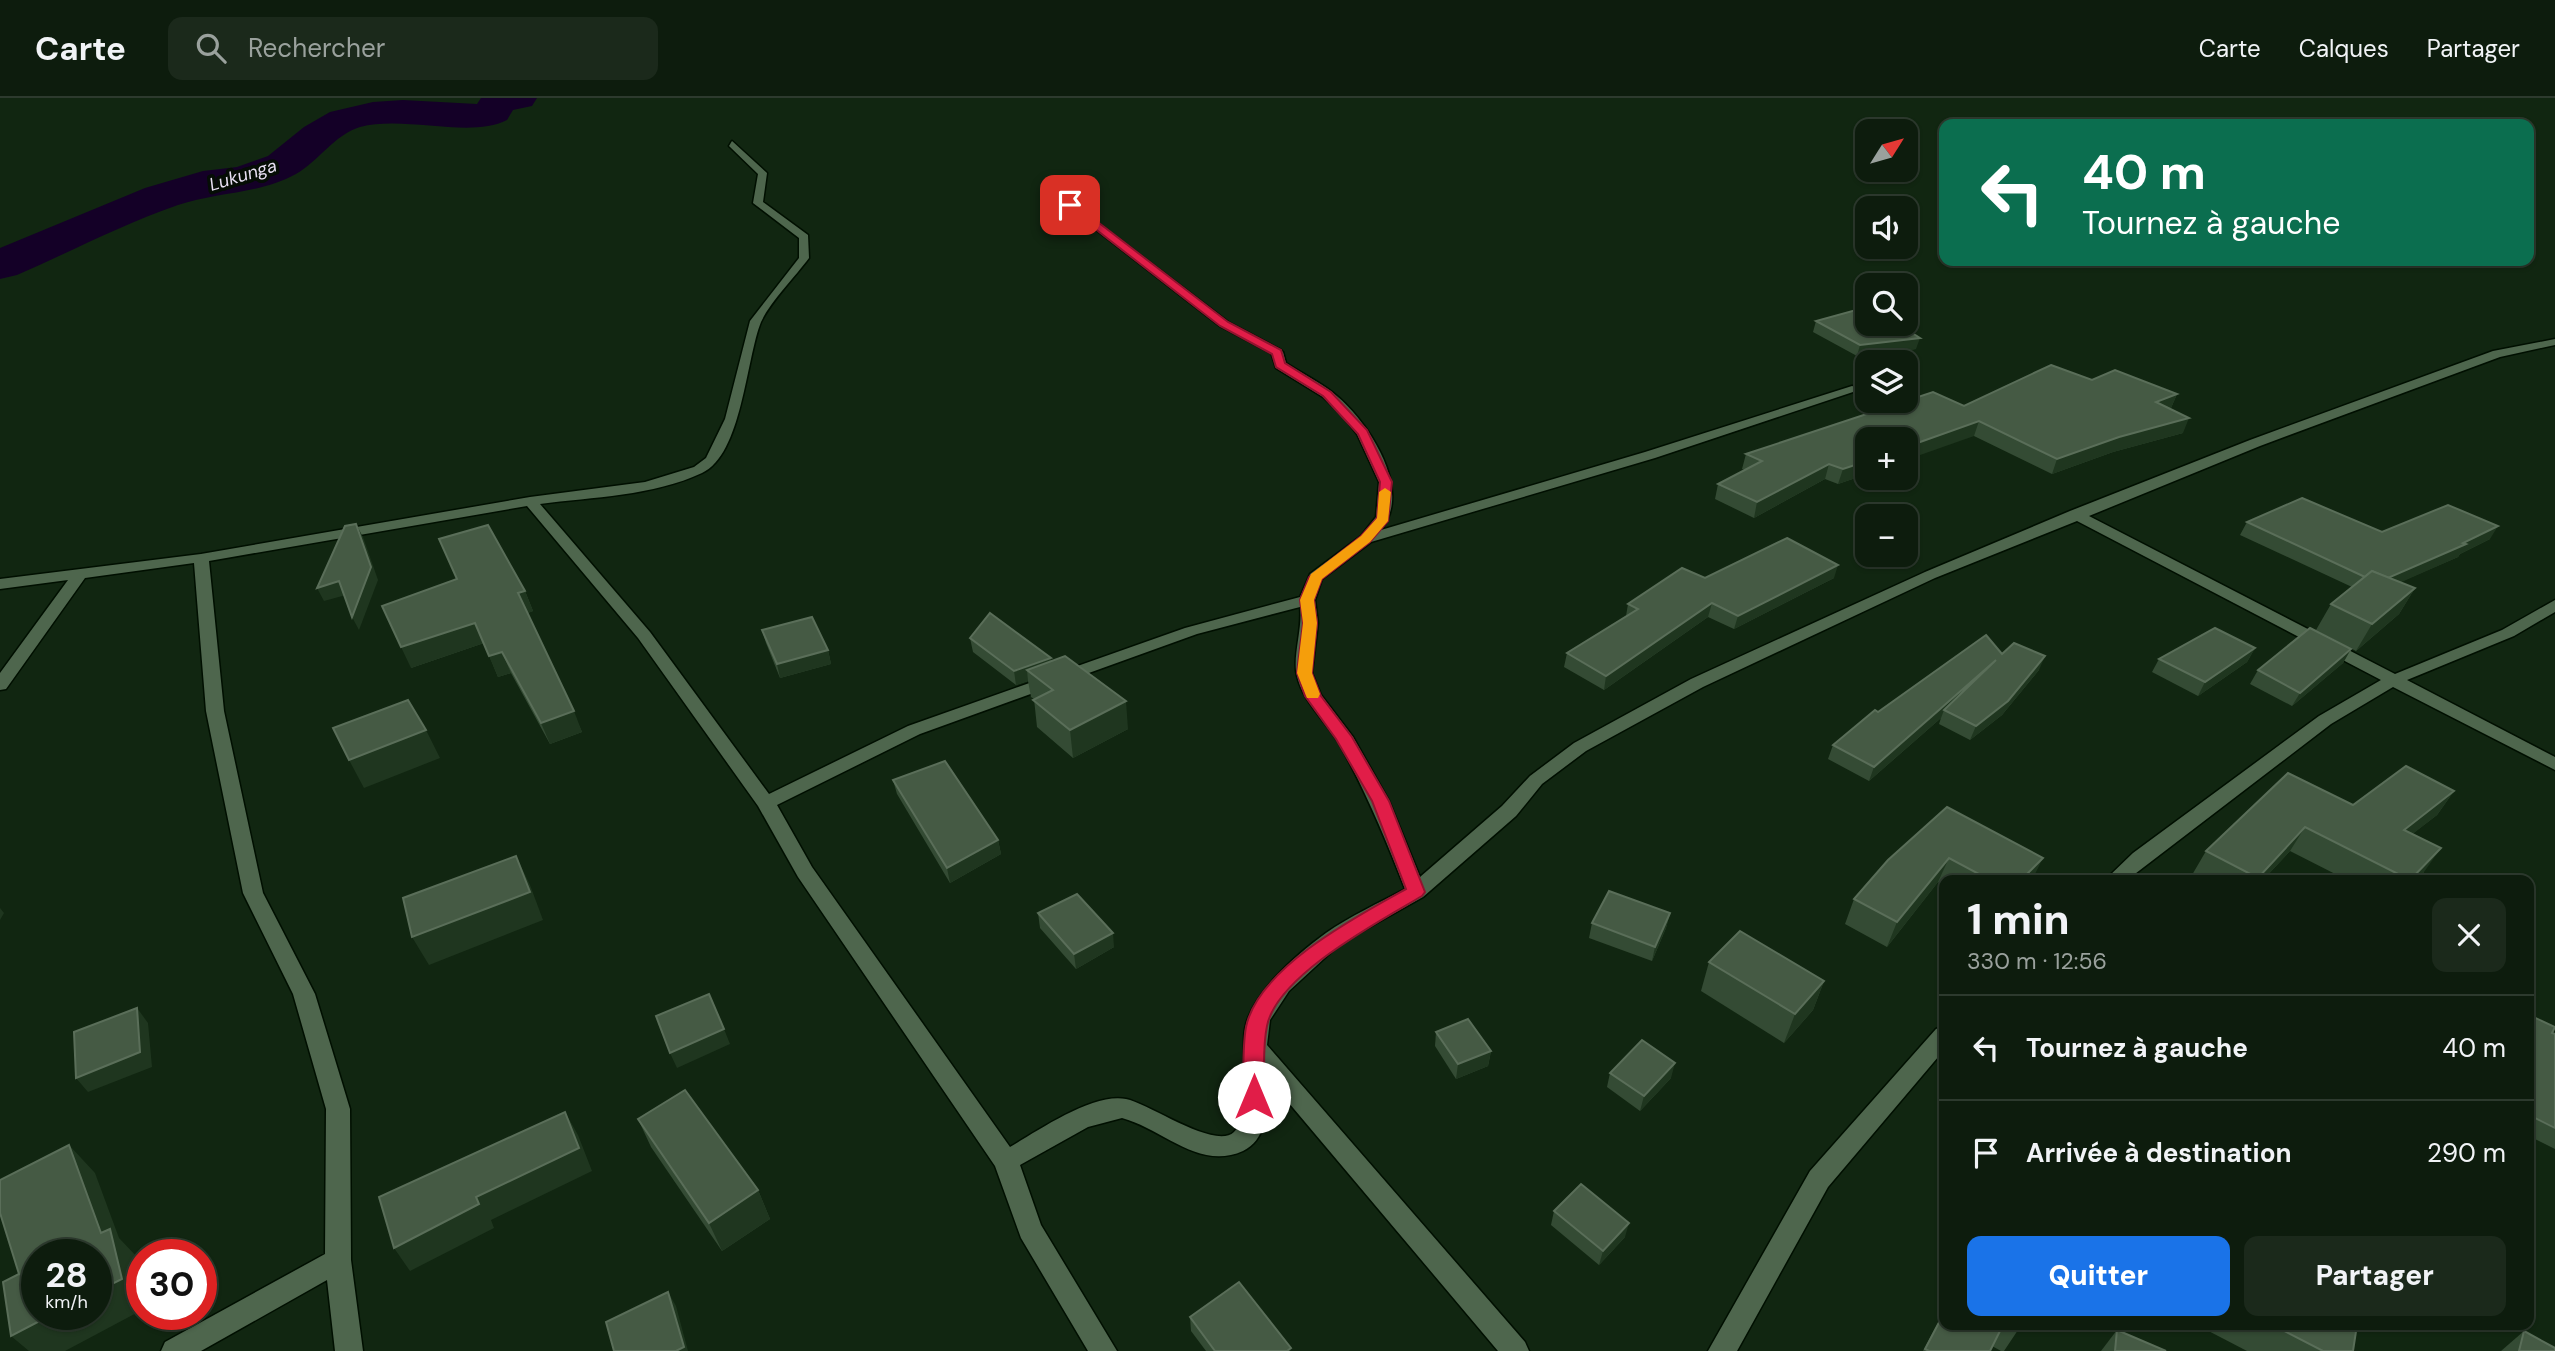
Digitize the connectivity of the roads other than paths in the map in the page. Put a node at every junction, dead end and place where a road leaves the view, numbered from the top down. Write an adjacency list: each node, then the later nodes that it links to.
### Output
1 (732, 144): 5 (street)
2 (1048, 188): 7 (street)
3 (2555, 342): 6 (street)
4 (1855, 389): 7 (street)
5 (530, 501): 8 (street); 16 (street)
6 (2075, 514): 13 (street); 18 (street)
7 (1366, 539): 11 (street)
8 (201, 558): 9 (street); 22 (street)
9 (79, 575): 10 (street); 14 (street)
10 (0, 584)
11 (1307, 600): 16 (street); 18 (street)
12 (2555, 605): 13 (street)
13 (2391, 681): 15 (street); 17 (street)
14 (0, 685)
15 (2555, 764)
16 (766, 803): 21 (street)
17 (2121, 875)
18 (1416, 892): 20 (street)
19 (1939, 1041): 27 (street)
20 (1254, 1046): 21 (street); 26 (street)
21 (1006, 1161): 25 (street)
22 (338, 1260): 23 (street); 24 (street)
23 (175, 1351)
24 (349, 1351)
25 (1103, 1351)
26 (1515, 1351)
27 (1722, 1351)

